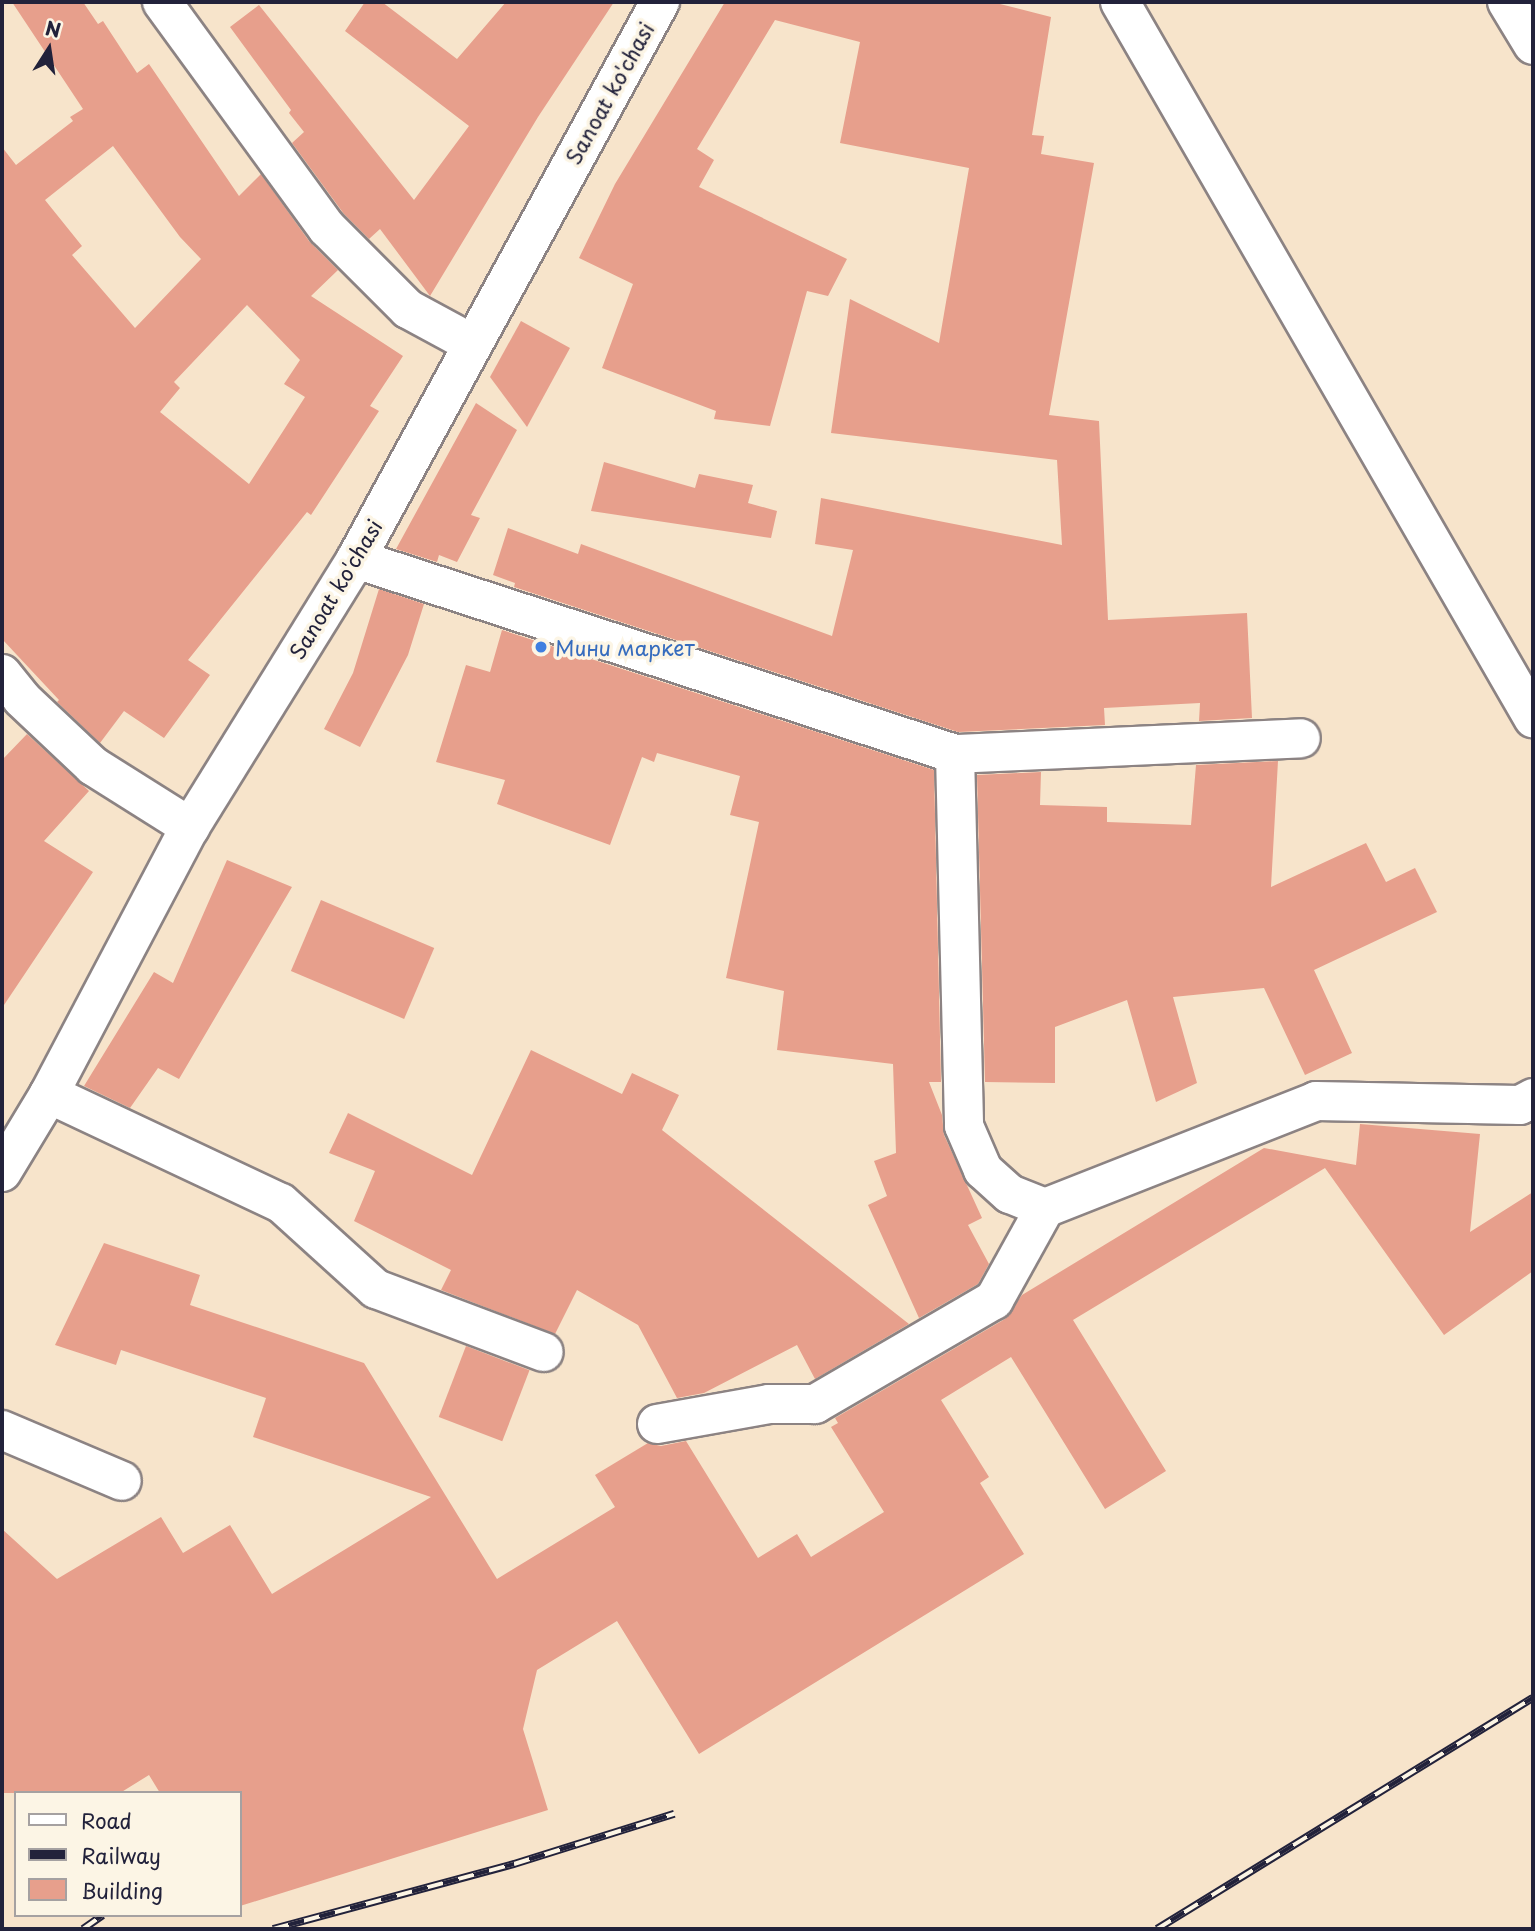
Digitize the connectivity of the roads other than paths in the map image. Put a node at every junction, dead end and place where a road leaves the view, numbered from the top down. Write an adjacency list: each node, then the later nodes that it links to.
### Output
1 (162, 2): 6 (street)
2 (660, 2): 6 (street, Sanoat ko'chasi)
3 (1120, 2): 9 (street)
4 (1507, 2): 5 (street)
5 (1533, 45)
6 (471, 343): 7 (street, Sanoat ko'chasi)
7 (356, 559): 11 (street); 12 (street, Sanoat ko'chasi)
8 (2, 674): 12 (street)
9 (1533, 718)
10 (1301, 738): 11 (street)
11 (955, 754): 16 (street)
12 (190, 827): 13 (street, Sanoat ko'chasi)
13 (49, 1094): 15 (street, Sanoat ko'chasi); 17 (street)
14 (1533, 1098): 16 (street)
15 (2, 1172)
16 (1045, 1208): 18 (street)
17 (544, 1352)
18 (657, 1424)
19 (2, 1430): 20 (street)
20 (122, 1481)

